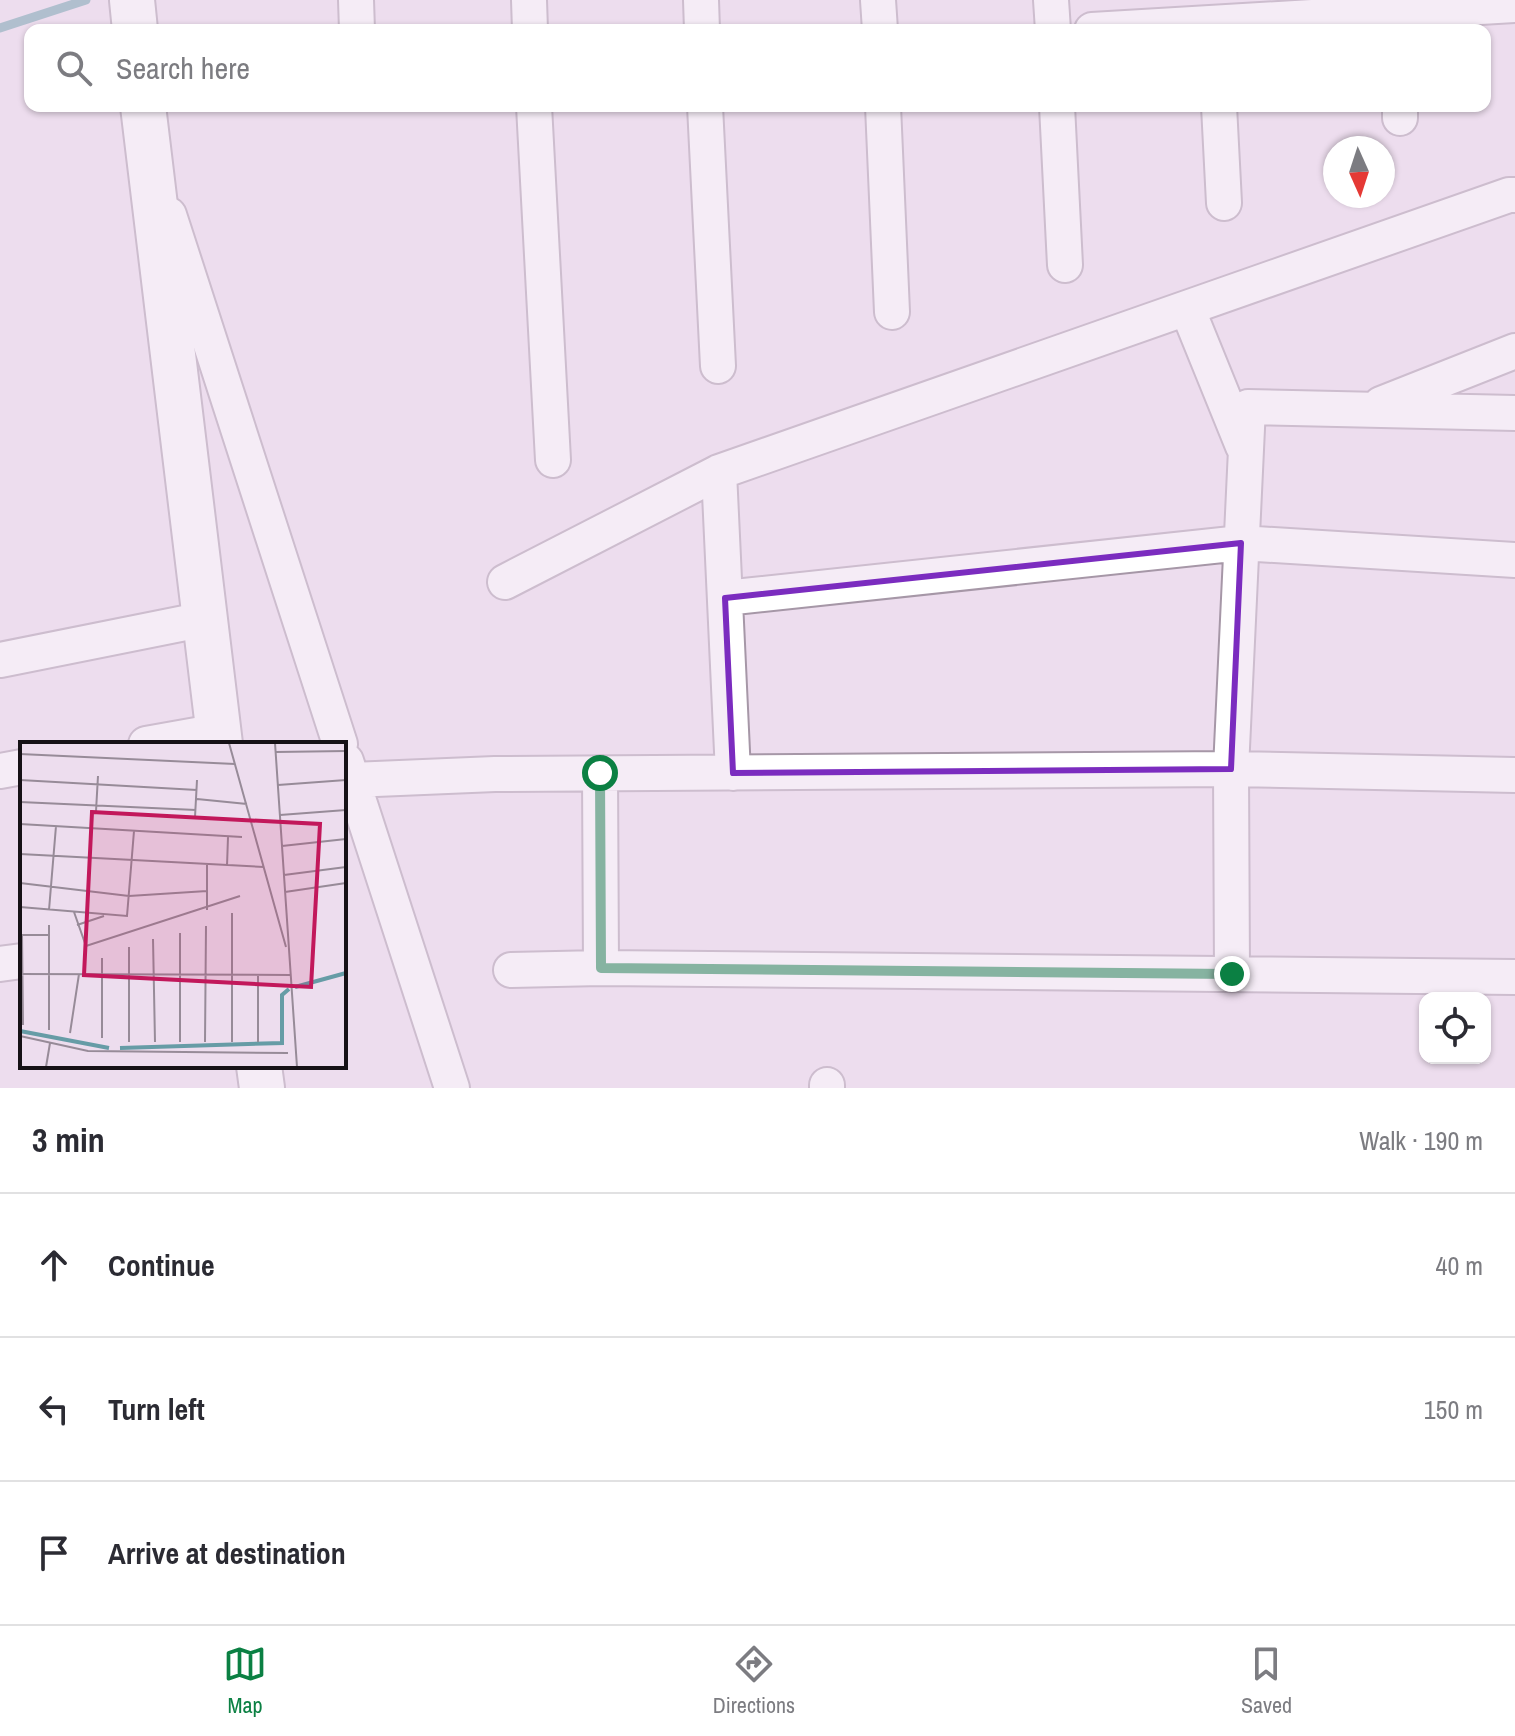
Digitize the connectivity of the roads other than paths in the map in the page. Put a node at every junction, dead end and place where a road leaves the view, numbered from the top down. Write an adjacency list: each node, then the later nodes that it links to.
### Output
1 (356, 0): 9 (street)
2 (529, 0): 10 (street)
3 (701, 0): 11 (street)
4 (878, 0): 12 (street)
5 (1051, 0): 13 (street)
6 (1515, 5): 7 (street)
7 (1395, 14): 8 (street)
8 (1215, 18): 14 (street)
9 (357, 24)
10 (530, 24)
11 (702, 24)
12 (880, 24)
13 (1053, 24)
14 (1154, 24)
15 (144, 112): 21 (street)
16 (534, 112): 32 (street)
17 (705, 112): 28 (street)
18 (883, 112): 26 (street)
19 (1057, 112): 24 (street)
20 (1219, 112): 23 (street)
21 (148, 151): 38 (street); 42 (street)
22 (1515, 195): 25 (street)
23 (1224, 203)
24 (1065, 265)
25 (1187, 308): 31 (street); 33 (street)
26 (892, 312)
27 (1515, 351): 29 (street)
28 (718, 366)
29 (1366, 410): 30 (street); 31 (street)
30 (1515, 413)
31 (1246, 454): 34 (street)
32 (553, 460)
33 (719, 472): 36 (street); 37 (street)
34 (1241, 543): 35 (street); 37 (street); 45 (street)
35 (1515, 560)
36 (505, 582)
37 (725, 598): 48 (street)
38 (205, 619): 39 (street); 40 (street)
39 (0, 660)
40 (219, 737): 41 (street)
41 (167, 742)
42 (339, 742)
43 (20, 767): 46 (street)
44 (348, 768): 47 (street); 58 (street)
45 (1231, 769): 48 (street); 49 (street); 54 (street)
46 (0, 771)
47 (600, 773): 48 (street); 52 (street)
48 (733, 773)
49 (1515, 775)
50 (20, 961): 51 (street)
51 (0, 964)
52 (601, 968): 53 (street); 54 (street)
53 (511, 970)
54 (1232, 974): 55 (street)
55 (1515, 977)
56 (259, 1068): 57 (street)
57 (262, 1088)
58 (452, 1088)

